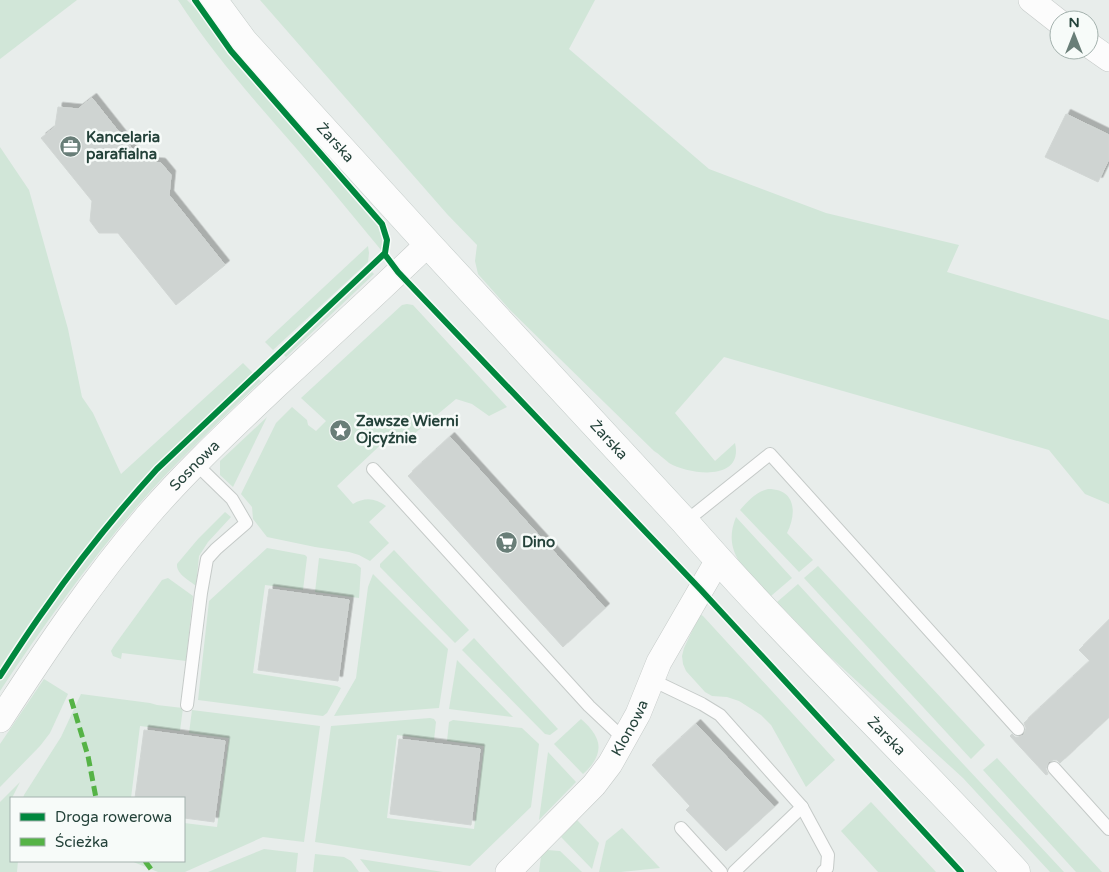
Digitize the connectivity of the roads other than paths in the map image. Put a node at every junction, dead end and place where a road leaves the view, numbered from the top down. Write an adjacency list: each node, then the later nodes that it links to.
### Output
1 (213, 0): 4 (street, Żarska)
2 (1031, 0): 3 (street)
3 (1049, 14)
4 (428, 244): 5 (street, Sosnowa); 7 (street, Żarska)
5 (196, 464): 10 (lane); 11 (street, Sosnowa)
6 (373, 469): 13 (lane)
7 (685, 522): 8 (street, Żarska); 12 (lane)
8 (718, 560): 9 (street, Klonowa); 22 (street, Żarska)
9 (652, 680): 13 (street, Klonowa); 15 (lane)
10 (188, 705)
11 (0, 720)
12 (1018, 729)
13 (624, 739): 18 (street, Klonowa)
14 (1054, 768): 17 (lane)
15 (802, 807): 20 (lane); 21 (lane)
16 (681, 828): 19 (lane)
17 (1109, 829)
18 (508, 872)
19 (721, 872)
20 (734, 872)
21 (823, 872)
22 (1016, 872)

